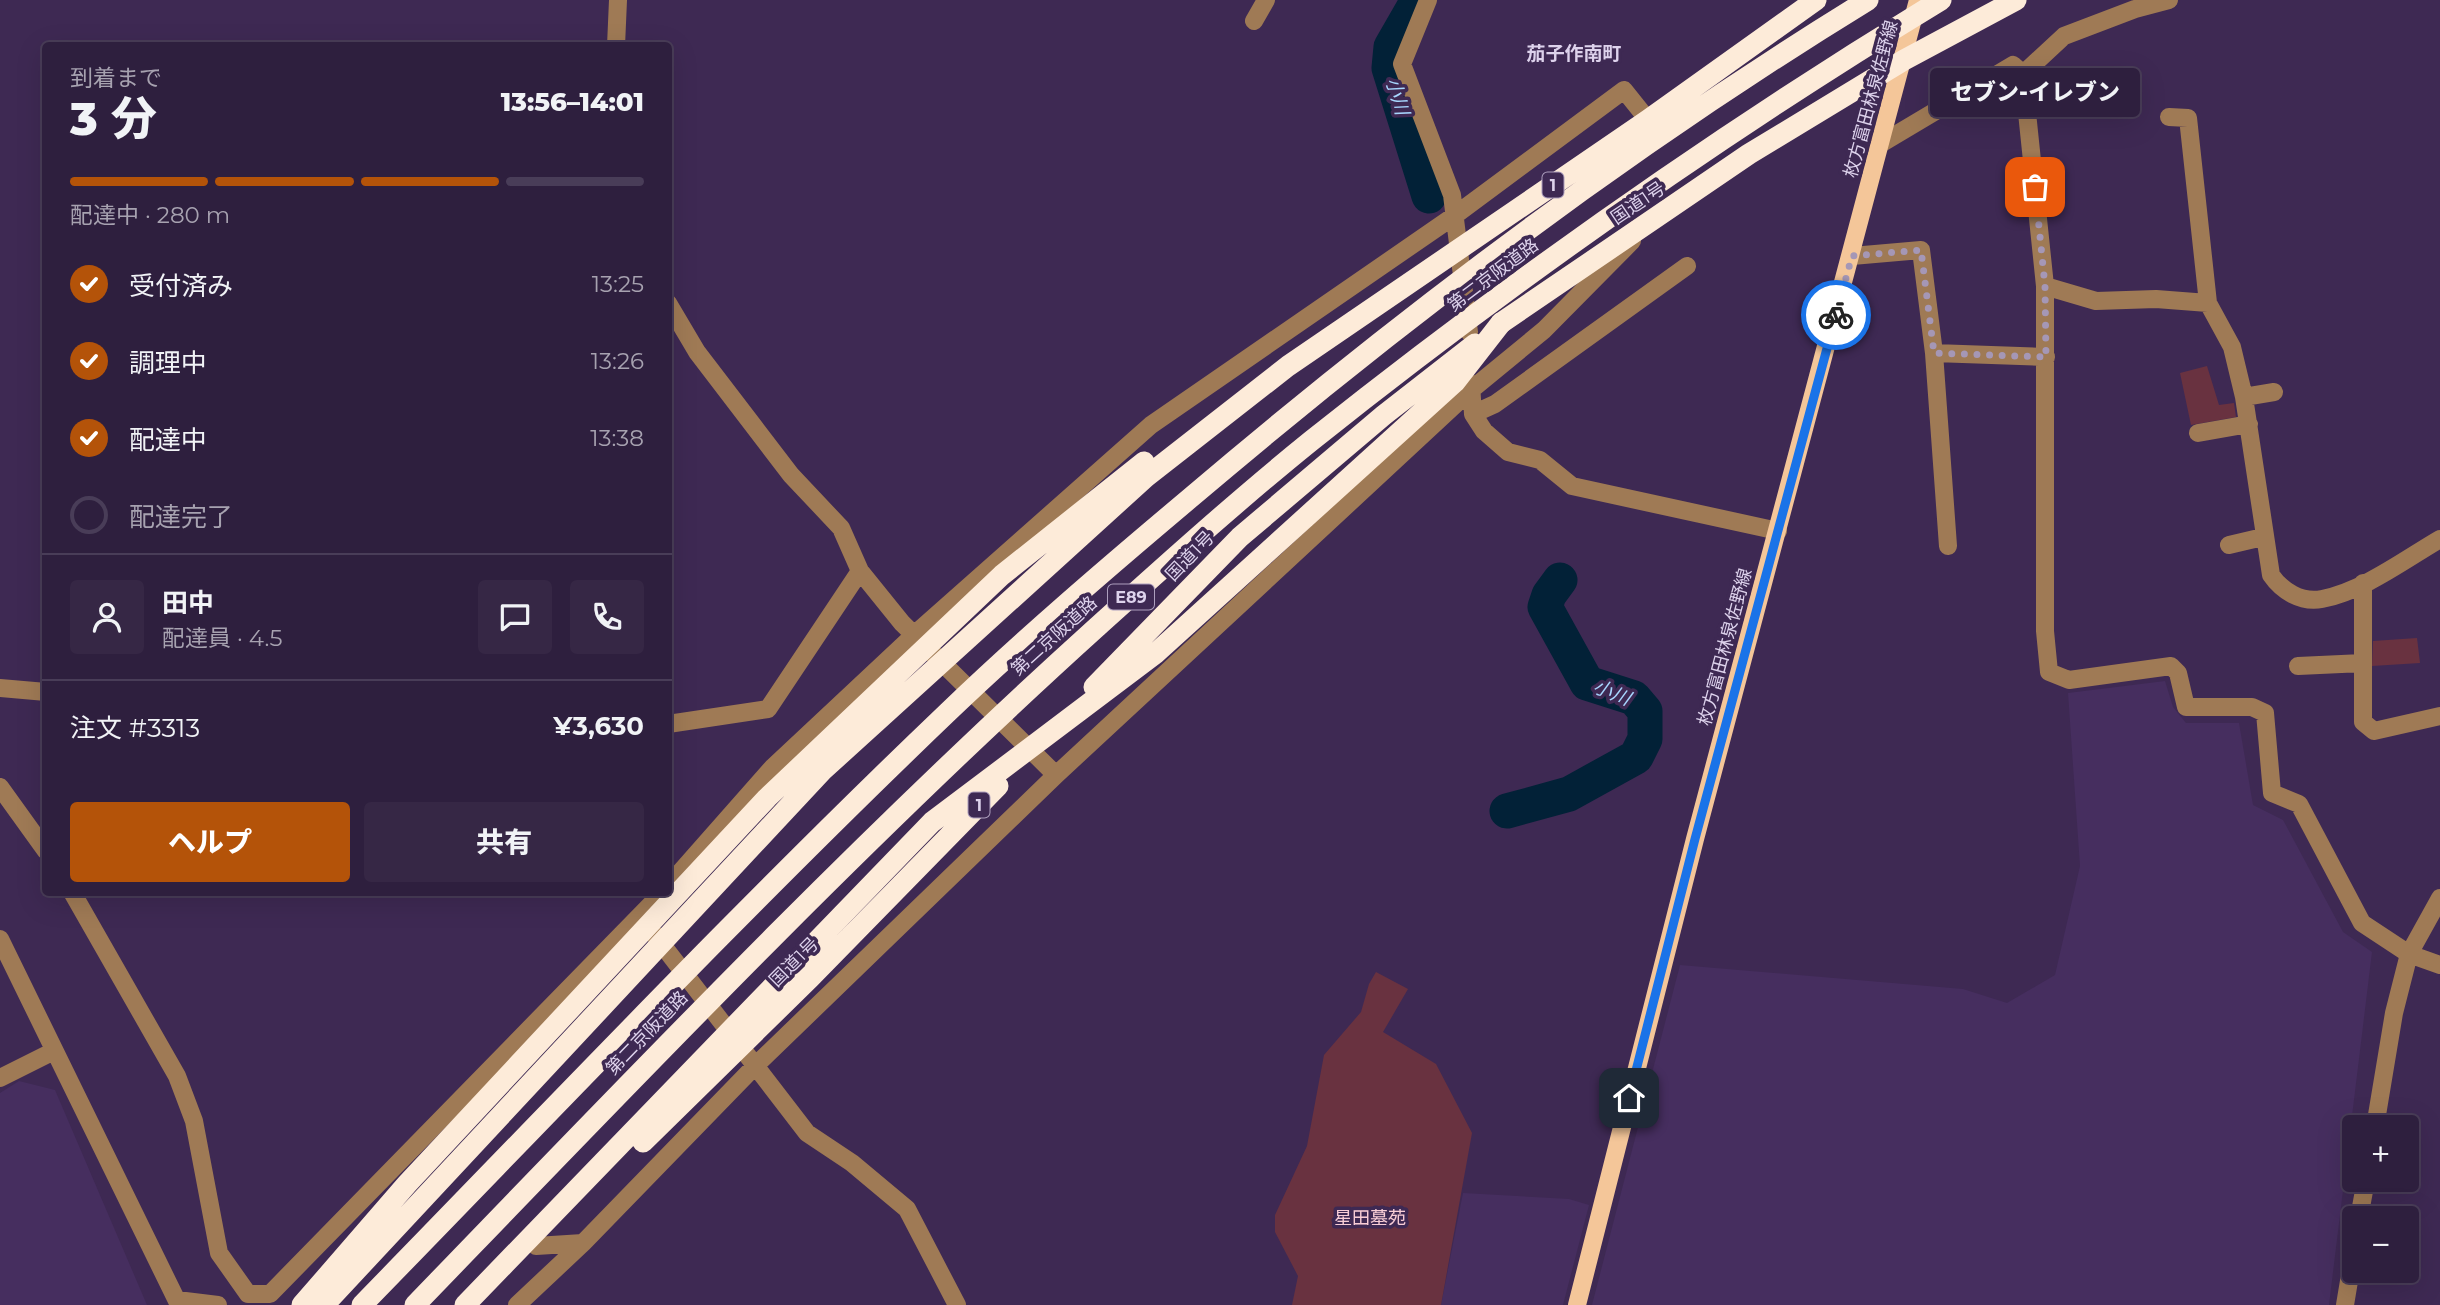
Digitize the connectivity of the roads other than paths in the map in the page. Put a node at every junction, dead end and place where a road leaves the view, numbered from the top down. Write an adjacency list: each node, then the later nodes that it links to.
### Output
1 (618, 0): 11 (street)
2 (1266, 0): 10 (street)
3 (1428, 0): 17 (street)
4 (1816, 0): 15 (highway, 1, bridge)
5 (1868, 0): 71 (highway, 第二京阪道路 / E89, bridge)
6 (1918, 0): 12 (main road, 枚方富田林泉佐野線)
7 (1941, 0): 72 (highway, 第二京阪道路 / E89, bridge)
8 (2016, 0): 12 (highway, 国道1号 / 1)
9 (2169, 0): 13 (street)
10 (1254, 21)
11 (616, 42)
12 (1904, 60): 16 (main road, 枚方富田林泉佐野線); 18 (highway, 国道1号 / 1)
13 (2023, 74): 16 (street); 21 (street)
14 (2169, 117): 22 (street)
15 (1648, 120): 17 (street); 27 (highway, 1, bridge)
16 (1882, 143): 19 (main road, 枚方富田林泉佐野線)
17 (1454, 216): 28 (street); 41 (street)
18 (1652, 221): 24 (highway, 国道1号 / 1); 28 (street)
19 (1852, 256): 25 (street); 34 (main road, 枚方富田林泉佐野線)
20 (1687, 266): 31 (street)
21 (2045, 286): 22 (street); 26 (street)
22 (2208, 303): 30 (street)
23 (672, 310): 39 (street)
24 (1501, 323): 64 (highway, 国道1号 / 1, bridge); 73 (highway, bridge)
25 (1934, 353): 26 (street); 38 (street)
26 (2046, 357): 57 (street)
27 (1288, 366): 69 (highway, bridge); 70 (highway, 1, bridge)
28 (1471, 390): 31 (street); 48 (street)
29 (2273, 392): 30 (street)
30 (2244, 397): 32 (street)
31 (1473, 414): 34 (street)
32 (2249, 424): 33 (street); 35 (street)
33 (2198, 433)
34 (1778, 531): 77 (main road, 枚方富田林泉佐野線)
35 (2263, 537): 37 (street); 40 (street)
36 (2440, 539): 40 (street)
37 (2230, 545)
38 (1948, 546)
39 (860, 570): 41 (street); 47 (street)
40 (2363, 583): 42 (street)
41 (915, 634): 48 (street); 51 (street)
42 (2363, 663): 43 (street); 46 (street)
43 (2298, 666)
44 (0, 688): 45 (street)
45 (42, 692)
46 (2440, 716)
47 (672, 723)
48 (1056, 775): 60 (street)
49 (0, 787): 50 (street)
50 (42, 845)
51 (672, 881)
52 (74, 896): 66 (street)
53 (659, 896): 55 (street)
54 (2440, 898): 57 (street)
55 (641, 917): 60 (street); 66 (street)
56 (0, 939): 59 (street)
57 (2409, 954): 58 (street); 62 (street)
58 (2440, 965)
59 (54, 1051): 61 (street); 67 (street)
60 (755, 1066): 63 (street); 76 (street)
61 (0, 1078)
62 (2377, 1115)
63 (583, 1243): 64 (street); 75 (street)
64 (536, 1246): 74 (highway, 国道1号 / 1)
65 (2349, 1283): 78 (street)
66 (248, 1294): 68 (street)
67 (178, 1302): 68 (street)
68 (219, 1305)
69 (302, 1305)
70 (324, 1305)
71 (362, 1305)
72 (415, 1305)
73 (465, 1305)
74 (473, 1305)
75 (517, 1305)
76 (957, 1305)
77 (1577, 1305)
78 (2345, 1305)

